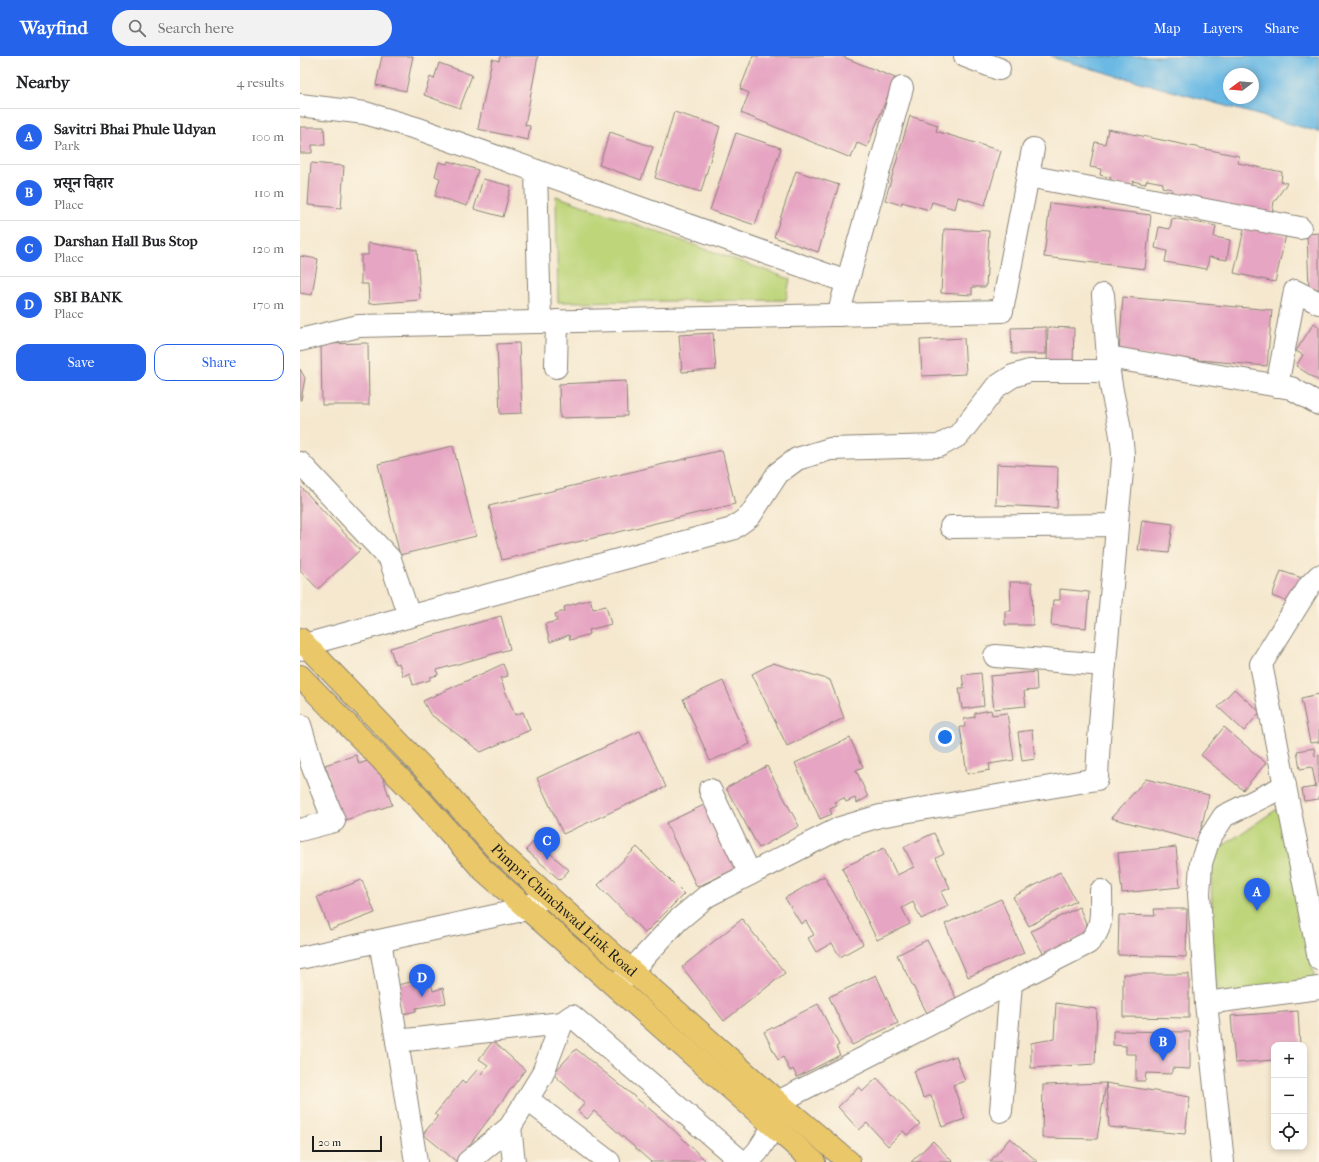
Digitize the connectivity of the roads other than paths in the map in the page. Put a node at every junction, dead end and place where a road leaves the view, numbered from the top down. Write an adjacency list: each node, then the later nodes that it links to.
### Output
1 (965, 56): 2 (street)
2 (999, 70)
3 (902, 88): 9 (street)
4 (300, 105): 6 (street)
5 (1033, 149): 7 (street)
6 (536, 171): 9 (street); 13 (street)
7 (1028, 176): 8 (street); 12 (street)
8 (1300, 228)
9 (847, 282): 12 (street)
10 (1103, 295): 15 (street)
11 (1319, 303): 17 (street)
12 (838, 315): 13 (street)
13 (549, 322): 14 (street); 16 (street)
14 (300, 340)
15 (1108, 364): 17 (street); 20 (street); 23 (street)
16 (556, 367)
17 (1277, 386): 18 (street)
18 (1319, 404)
19 (300, 463): 23 (street)
20 (1117, 525): 21 (street); 26 (street)
21 (951, 527)
22 (1319, 576): 29 (street)
23 (409, 616): 24 (street)
24 (301, 644): 34 (main road, Pimpri Chinchwad Link Road)
25 (995, 656): 26 (street)
26 (1105, 665): 32 (street)
27 (300, 676): 35 (main road, Pimpri Chinchwad Link Road)
28 (300, 725): 31 (street)
29 (1285, 786): 38 (street); 43 (street)
30 (710, 790): 32 (street)
31 (300, 830)
32 (750, 874): 39 (street)
33 (1101, 891): 40 (street)
34 (547, 894): 35 (street); 39 (main road, Pimpri Chinchwad Link Road)
35 (527, 909): 36 (street); 41 (main road, Pimpri Chinchwad Link Road)
36 (380, 941): 37 (street); 45 (street)
37 (300, 958)
38 (1319, 959)
39 (632, 970): 41 (street); 47 (main road, Pimpri Chinchwad Link Road)
40 (1010, 983): 47 (street); 48 (street)
41 (615, 988): 49 (main road, Pimpri Chinchwad Link Road)
42 (1319, 988): 43 (street)
43 (1206, 1003): 59 (street)
44 (562, 1023): 45 (street); 46 (street); 55 (street)
45 (397, 1040): 51 (street)
46 (527, 1099): 50 (street); 54 (street)
47 (778, 1102): 49 (street); 58 (main road, Pimpri Chinchwad Link Road)
48 (1001, 1111)
49 (774, 1126): 56 (street); 57 (main road, Pimpri Chinchwad Link Road)
50 (510, 1127): 52 (street); 53 (street)
51 (416, 1162)
52 (468, 1162)
53 (514, 1162)
54 (609, 1162)
55 (742, 1162)
56 (748, 1162)
57 (814, 1162)
58 (849, 1162)
59 (1223, 1162)

